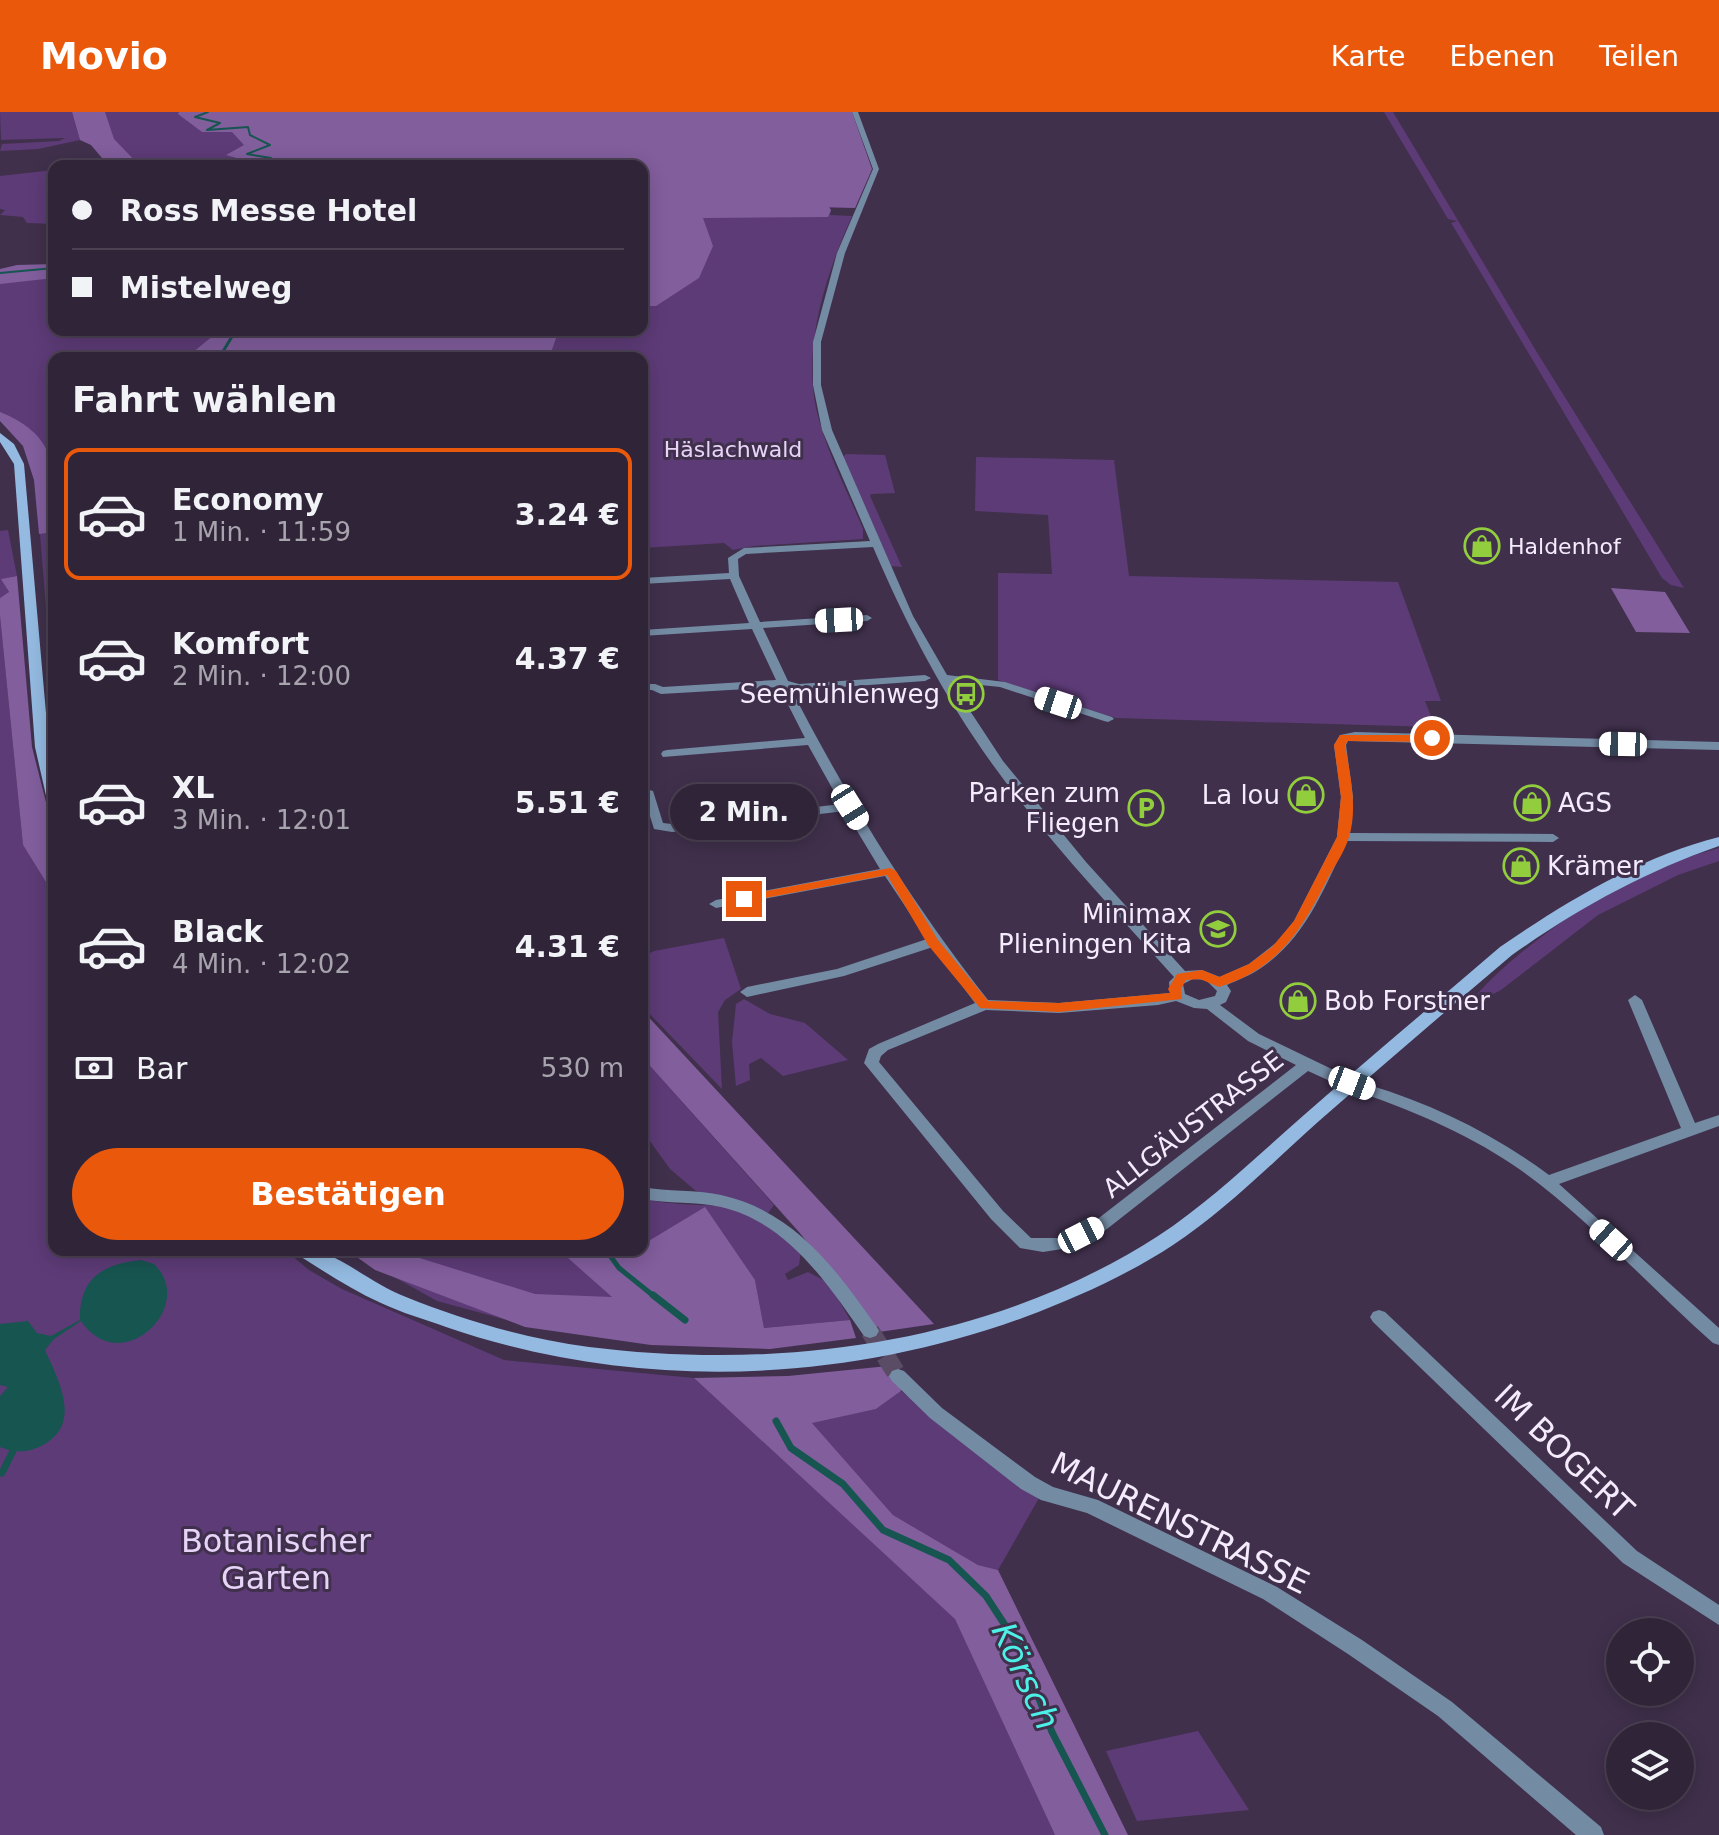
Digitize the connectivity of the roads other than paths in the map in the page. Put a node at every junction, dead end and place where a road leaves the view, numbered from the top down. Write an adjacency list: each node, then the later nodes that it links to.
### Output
1 (855, 112): 3 (street)
2 (0, 436): 17 (main road)
3 (875, 544): 4 (street); 10 (street)
4 (734, 576): 5 (street); 7 (street)
5 (648, 581)
6 (867, 618): 7 (street)
7 (756, 625): 8 (street); 11 (street)
8 (648, 633)
9 (925, 678): 11 (street)
10 (943, 678): 13 (street); 26 (street)
11 (782, 683): 12 (street); 14 (street)
12 (648, 687)
13 (1108, 719)
14 (811, 741): 16 (street); 19 (street)
15 (1719, 746): 20 (street)
16 (667, 754)
17 (48, 771)
18 (649, 794): 19 (street)
19 (850, 807): 23 (street)
20 (1343, 837): 21 (street); 27 (street)
21 (1553, 838)
22 (1719, 841): 38 (main road)
23 (890, 871): 24 (street); 25 (street)
24 (716, 904)
25 (933, 942): 28 (street); 31 (street)
26 (1182, 977): 27 (street); 29 (street)
27 (1219, 983): 32 (street)
28 (747, 992)
29 (1178, 996): 31 (street); 32 (street)
30 (1635, 1000): 35 (street)
31 (984, 1005): 33 (street, ALLGÄUSTRASSE)
32 (1211, 1005): 33 (street)
33 (1307, 1064): 36 (street, bridge)
34 (1719, 1120): 35 (street)
35 (1690, 1130): 36 (street)
36 (1547, 1182): 41 (street)
37 (648, 1194): 40 (street)
38 (314, 1256)
39 (1379, 1317): 43 (street, IM BOGERT)
40 (870, 1331)
41 (1719, 1338)
42 (898, 1376): 44 (street, MAURENSTRASSE)
43 (1719, 1616)
44 (1593, 1835)

